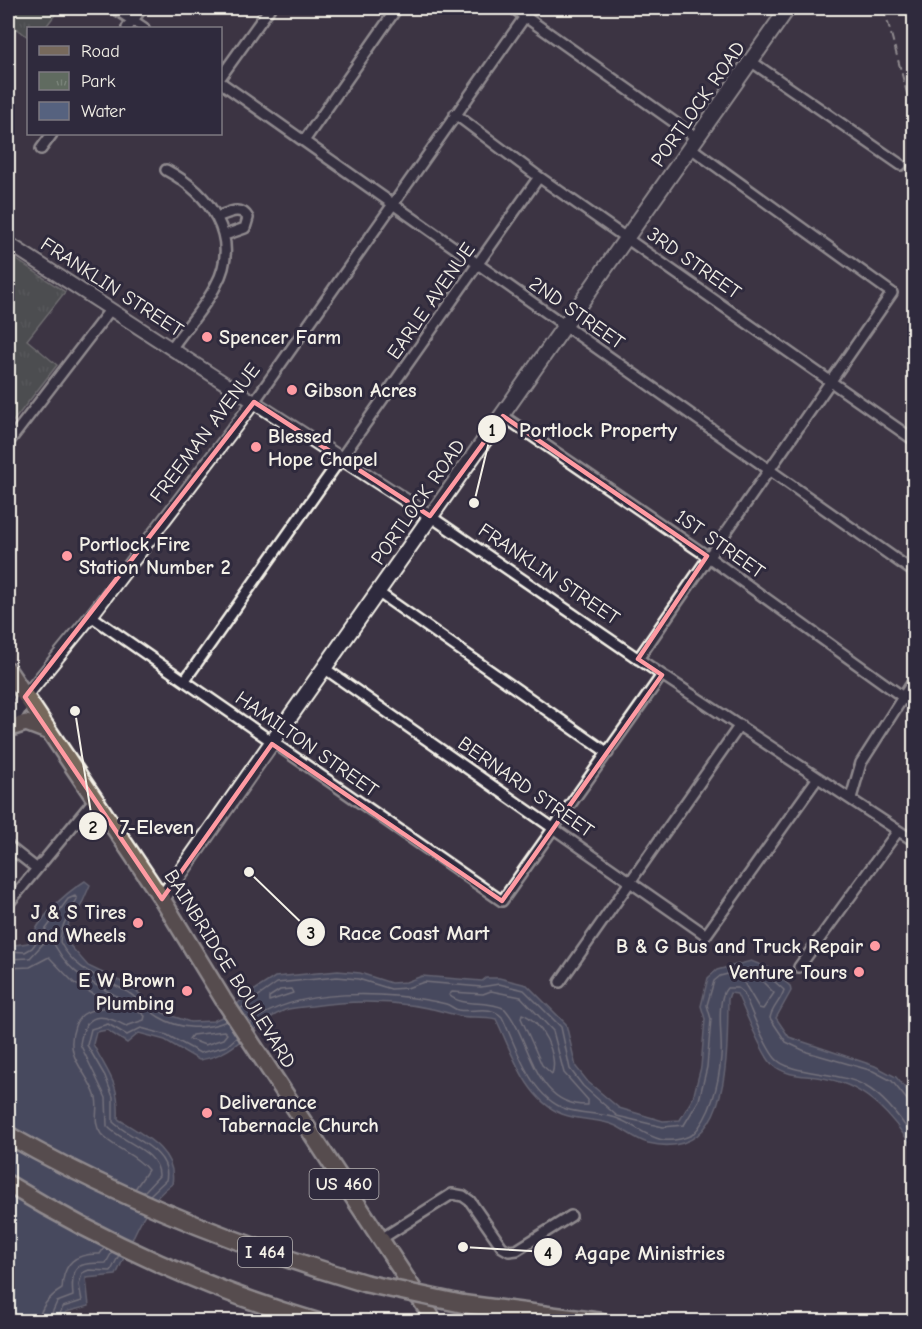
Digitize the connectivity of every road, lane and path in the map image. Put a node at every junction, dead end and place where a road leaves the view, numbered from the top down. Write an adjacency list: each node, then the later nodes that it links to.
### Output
1 (114, 8): 8 (street)
2 (142, 8): 8 (street)
3 (270, 8): 10 (street)
4 (397, 8): 14 (street)
5 (513, 8): 7 (street)
6 (788, 8): 9 (main road, PORTLOCK ROAD)
7 (528, 11): 12 (street, FREEMAN AVENUE); 15 (street)
8 (130, 25)
9 (752, 62): 15 (main road, PORTLOCK ROAD); 17 (street)
10 (222, 77)
11 (222, 81): 14 (street, 2ND STREET)
12 (455, 114): 19 (street, 3RD STREET); 20 (street, FREEMAN AVENUE)
13 (51, 135): 16 (street)
14 (304, 141): 20 (street, 2ND STREET)
15 (694, 144): 23 (main road, PORTLOCK ROAD); 29 (street)
16 (41, 149)
17 (902, 165)
18 (166, 170): 21 (street)
19 (539, 177): 23 (street, 3RD STREET); 25 (street, EARLE AVENUE)
20 (392, 203): 25 (street, 2ND STREET); 30 (street, FREEMAN AVENUE)
21 (217, 217): 22 (street); 22 (street)
22 (225, 235): 28 (street)
23 (626, 237): 27 (main road, PORTLOCK ROAD); 29 (street, 3RD STREET)
24 (8, 243): 26 (street, FRANKLIN STREET)
25 (478, 265): 27 (street, 2ND STREET); 34 (street, EARLE AVENUE)
26 (110, 310): 28 (street, FRANKLIN STREET); 33 (street)
27 (564, 326): 31 (main road, PORTLOCK ROAD); 35 (street, 2ND STREET)
28 (171, 349): 30 (street, FRANKLIN STREET)
29 (831, 381): 32 (street, 3RD STREET); 35 (street)
30 (254, 402): 34 (street, FRANKLIN STREET); 40 (street, FREEMAN AVENUE)
31 (503, 416): 36 (main road, PORTLOCK ROAD); 37 (street, 1ST STREET)
32 (915, 440)
33 (8, 443)
34 (342, 458): 36 (street, FRANKLIN STREET); 45 (street, EARLE AVENUE)
35 (770, 469): 37 (street); 38 (street, 2ND STREET)
36 (430, 516): 39 (main road, PORTLOCK ROAD); 41 (street, FRANKLIN STREET)
37 (707, 556): 41 (street); 47 (street, 1ST STREET)
38 (915, 572)
39 (379, 593): 42 (main road, PORTLOCK ROAD); 55 (street)
40 (91, 616): 45 (street, HAMILTON STREET); 48 (street, FREEMAN AVENUE)
41 (638, 658): 44 (street, FRANKLIN STREET)
42 (324, 668): 54 (main road, PORTLOCK ROAD); 59 (street, BERNARD STREET)
43 (8, 670): 48 (main road, BAINBRIDGE BOULEVARD / US 460)
44 (662, 675): 51 (street, FRANKLIN STREET); 55 (street)
45 (185, 680): 54 (street, HAMILTON STREET)
46 (915, 680): 47 (street)
47 (902, 696): 49 (street, 1ST STREET); 57 (street)
48 (25, 697): 50 (main road, FREEMAN AVENUE); 52 (main road, FREEMAN AVENUE); 53 (main road, BAINBRIDGE BOULEVARD / US 460)
49 (915, 705)
50 (8, 710)
51 (740, 725): 56 (street, FRANKLIN STREET); 64 (street)
52 (8, 727): 53 (main road)
53 (48, 731): 58 (main road, BAINBRIDGE BOULEVARD / US 460)
54 (272, 744): 59 (street, HAMILTON STREET); 65 (main road, PORTLOCK ROAD)
55 (608, 753): 59 (street)
56 (817, 779): 57 (street, FRANKLIN STREET); 64 (street, BERNARD STREET)
57 (851, 798): 60 (street, FRANKLIN STREET)
58 (94, 800): 63 (street); 65 (main road, BAINBRIDGE BOULEVARD / US 460)
59 (554, 829): 64 (street, BERNARD STREET)
60 (898, 831): 61 (street, FRANKLIN STREET); 67 (street)
61 (915, 841)
62 (8, 846): 63 (street)
63 (36, 868): 66 (street)
64 (630, 882): 68 (street)
65 (162, 899): 72 (main road, BAINBRIDGE BOULEVARD / US 460)
66 (8, 904)
67 (799, 967)
68 (560, 982)
69 (8, 1136): 75 (highway, I 464, bridge)
70 (12, 1188): 73 (highway, I 464)
71 (571, 1216): 72 (street)
72 (381, 1239): 74 (main road, BAINBRIDGE BOULEVARD / US 460)
73 (318, 1322)
74 (435, 1322)
75 (602, 1322)

